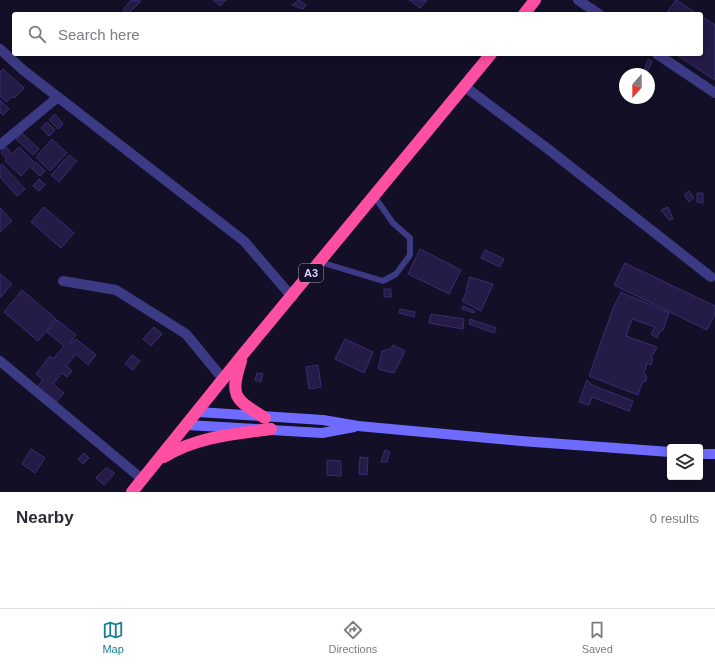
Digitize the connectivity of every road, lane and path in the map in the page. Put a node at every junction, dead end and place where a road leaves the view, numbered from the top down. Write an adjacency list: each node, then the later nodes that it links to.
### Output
1 (535, 0): 3 (highway)
2 (578, 0): 4 (street)
3 (526, 12)
4 (596, 12)
5 (0, 49): 10 (street)
6 (489, 56): 8 (highway, A3)
7 (660, 56): 9 (street)
8 (464, 86): 12 (highway, A3); 14 (street)
9 (715, 93)
10 (58, 97): 11 (street); 16 (street)
11 (0, 145)
12 (374, 196): 13 (highway, A3); 13 (lane)
13 (320, 262): 16 (highway, A3)
14 (711, 277)
15 (64, 281): 19 (street)
16 (292, 296): 17 (highway, A3)
17 (244, 353): 19 (highway, A3); 21 (highway)
18 (0, 361): 29 (street)
19 (223, 379): 20 (highway, A3)
20 (198, 412): 21 (street); 22 (highway, A3)
21 (265, 418): 23 (street)
22 (187, 425): 24 (street); 28 (highway, A3)
23 (358, 426): 24 (street); 25 (street)
24 (271, 429): 28 (highway)
25 (667, 452)
26 (703, 454): 27 (street)
27 (715, 454)
28 (158, 461): 29 (highway, A3)
29 (142, 479): 30 (highway, A3)
30 (132, 492)

